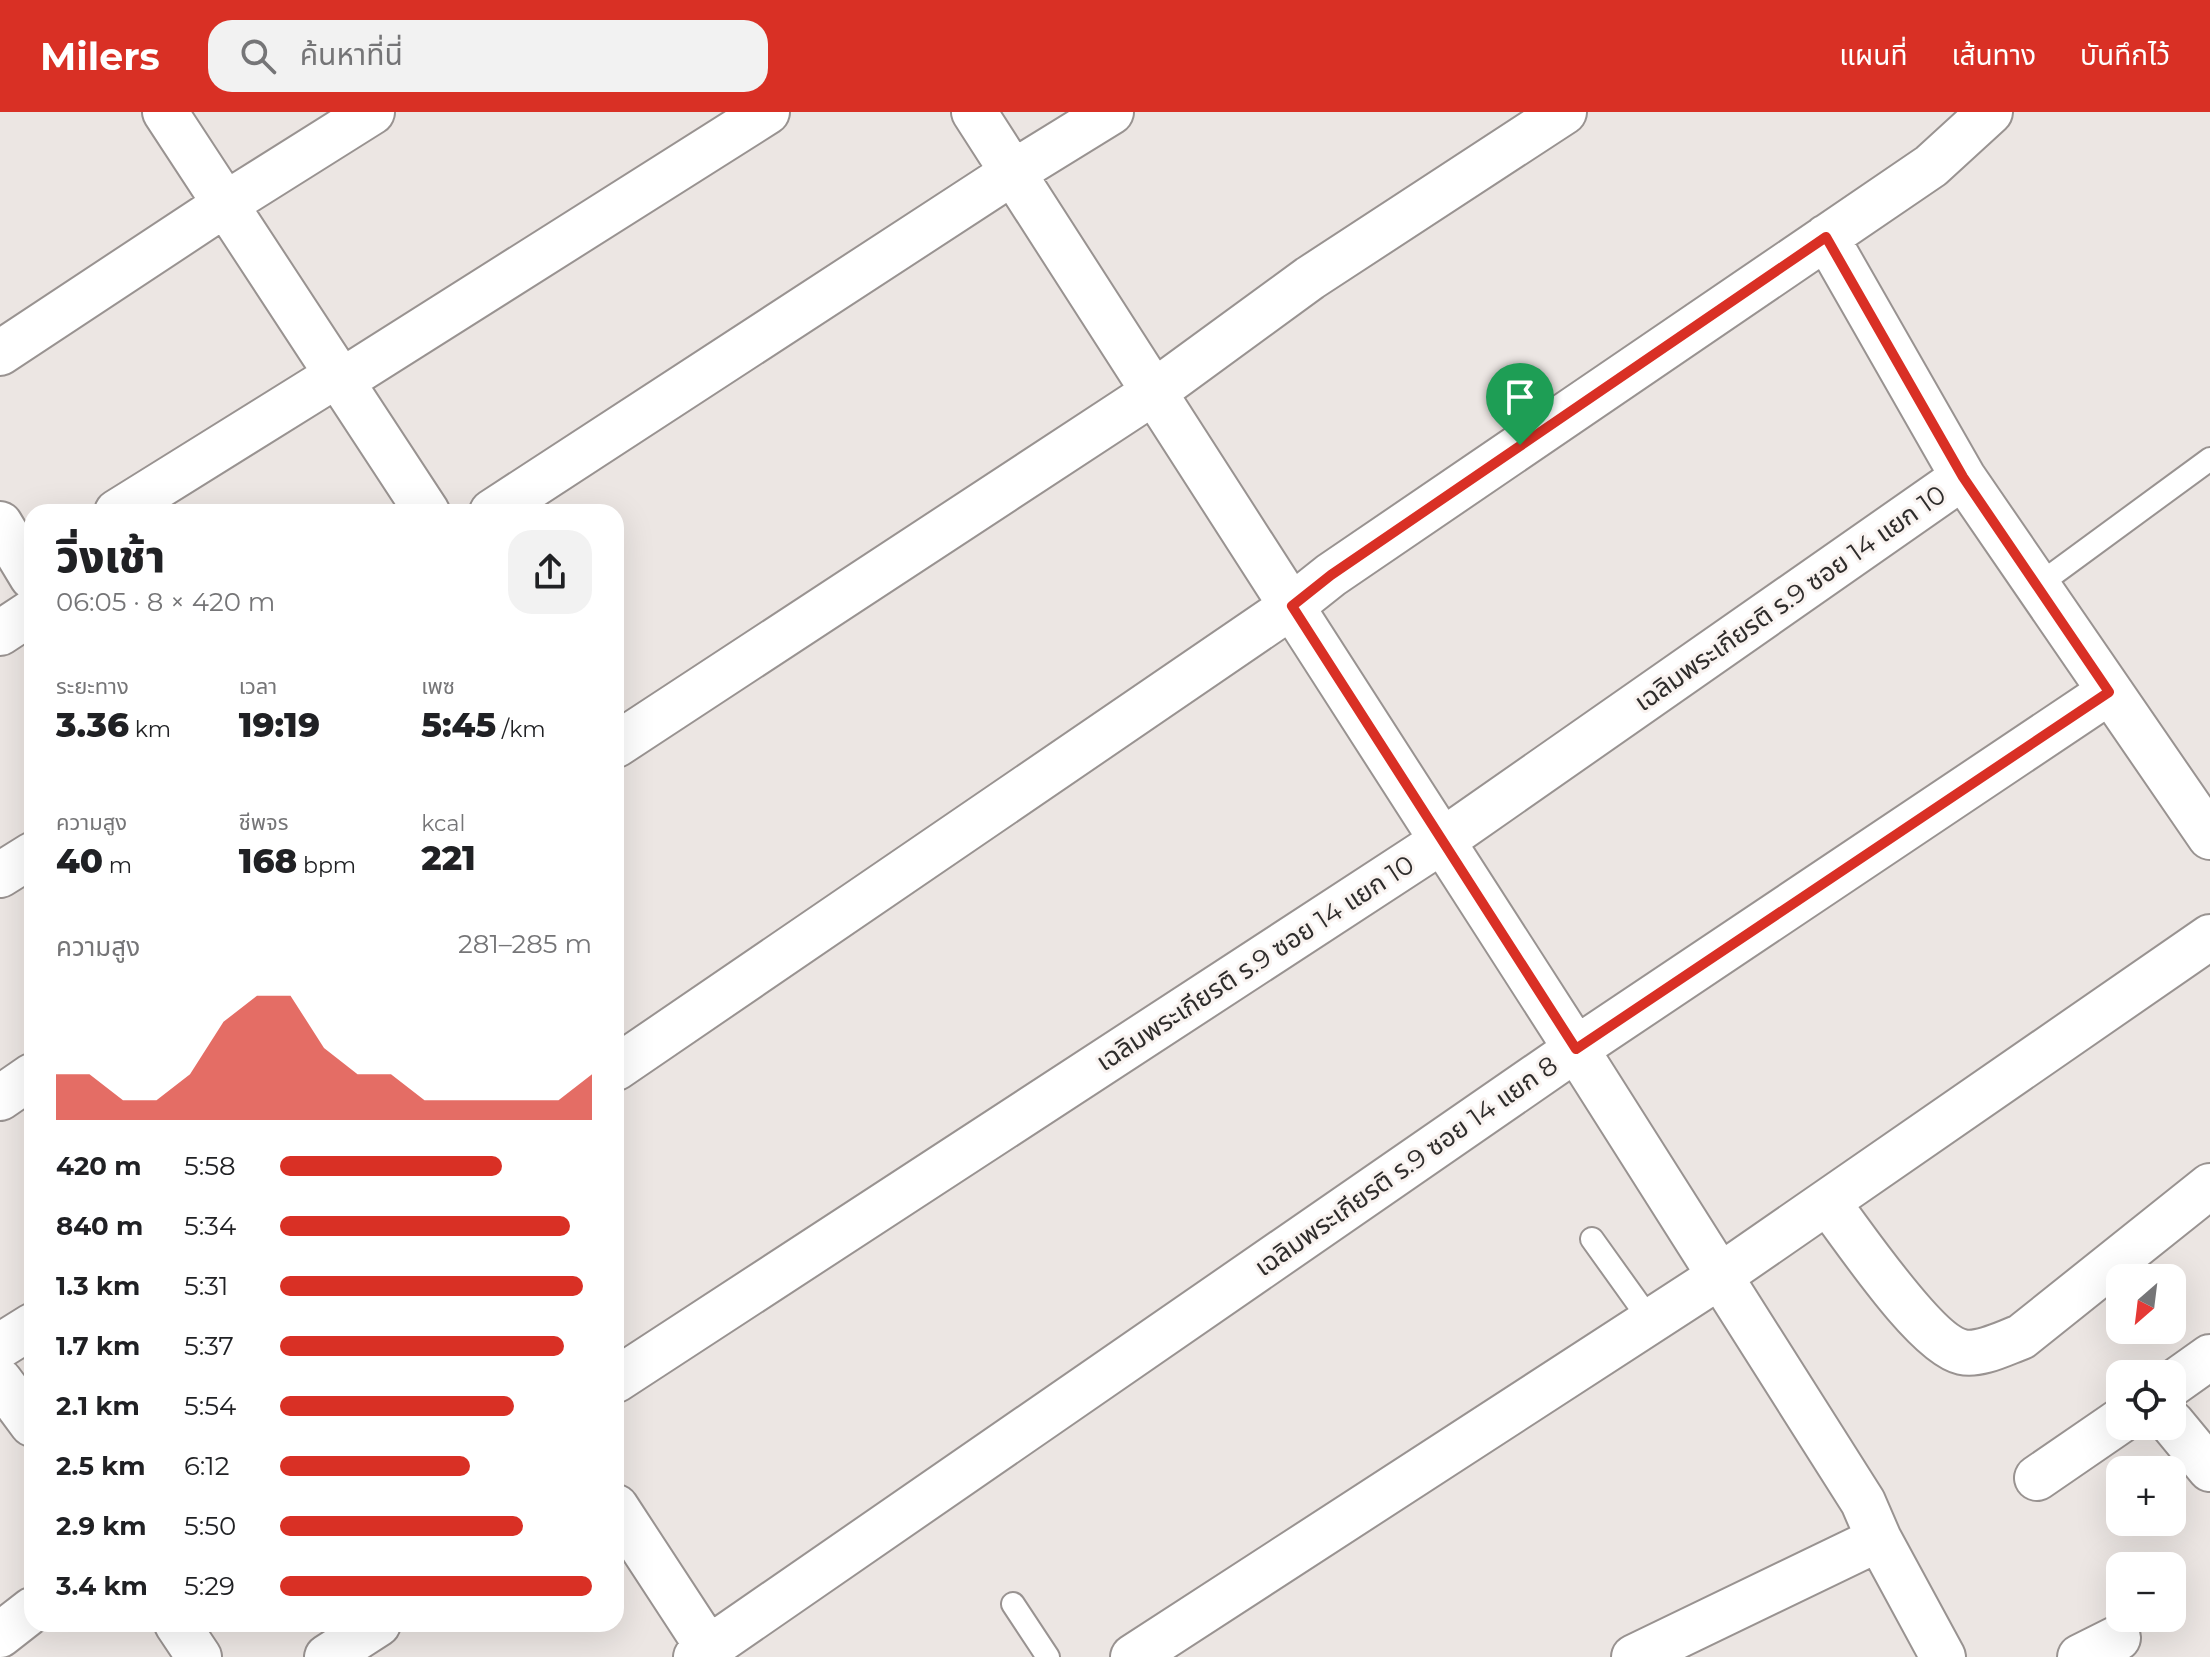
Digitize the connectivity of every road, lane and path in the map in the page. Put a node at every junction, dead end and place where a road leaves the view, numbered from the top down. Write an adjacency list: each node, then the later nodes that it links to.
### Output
1 (165, 112): 9 (street)
2 (372, 112): 9 (street)
3 (767, 112): 12 (street)
4 (974, 112): 8 (street)
5 (1111, 112): 8 (street)
6 (1564, 112): 13 (street)
7 (1990, 112): 10 (street)
8 (1012, 173): 13 (street); 18 (street)
9 (224, 205): 11 (street); 12 (street)
10 (1826, 237): 15 (street); 22 (street)
11 (0, 353)
12 (339, 379): 16 (street); 17 (street)
13 (1154, 392): 22 (street); 26 (street)
14 (2210, 459): 21 (lane)
15 (1963, 477): 21 (street); 28 (street, เฉลิมพระเกียรติ ร.9 ซอย 14 แยก 10)
16 (130, 504)
17 (422, 504)
18 (504, 504)
19 (0, 524): 20 (street)
20 (24, 561)
21 (2037, 586): 25 (street)
22 (1292, 606): 28 (street); 33 (street)
23 (24, 617): 24 (street)
24 (0, 633)
25 (2109, 692): 27 (street); 32 (street, เฉลิมพระเกียรติ ร.9 ซอย 14 แยก 8)
26 (624, 740)
27 (2210, 837)
28 (1442, 841): 32 (street); 45 (street, เฉลิมพระเกียรติ ร.9 ซอย 14 แยก 10)
29 (24, 860): 30 (street)
30 (0, 875)
31 (2210, 937): 37 (street)
32 (1576, 1049): 39 (street); 60 (street, เฉลิมพระเกียรติ ร.9 ซอย 14 แยก 8)
33 (624, 1063)
34 (24, 1082): 35 (street)
35 (0, 1098)
36 (2210, 1186): 37 (street)
37 (1828, 1203): 39 (street)
38 (1592, 1239): 40 (lane)
39 (1720, 1276): 40 (street); 53 (street)
40 (1650, 1320): 64 (street)
41 (24, 1331): 42 (street)
42 (0, 1346)
43 (2210, 1357): 44 (street)
44 (2186, 1374)
45 (624, 1375)
46 (0, 1381): 47 (street)
47 (24, 1413)
48 (2106, 1431): 51 (street)
49 (2186, 1440): 50 (street)
50 (2210, 1469)
51 (2037, 1478)
52 (624, 1520): 60 (street)
53 (1879, 1539): 65 (street); 66 (street)
54 (1013, 1604): 63 (lane)
55 (24, 1616): 58 (street)
56 (182, 1632): 61 (street)
57 (366, 1632): 62 (street)
58 (0, 1635)
59 (2118, 1638): 67 (street)
60 (707, 1654)
61 (199, 1657)
62 (327, 1657)
63 (1048, 1657)
64 (1133, 1657)
65 (1634, 1657)
66 (1943, 1657)
67 (2080, 1657)

